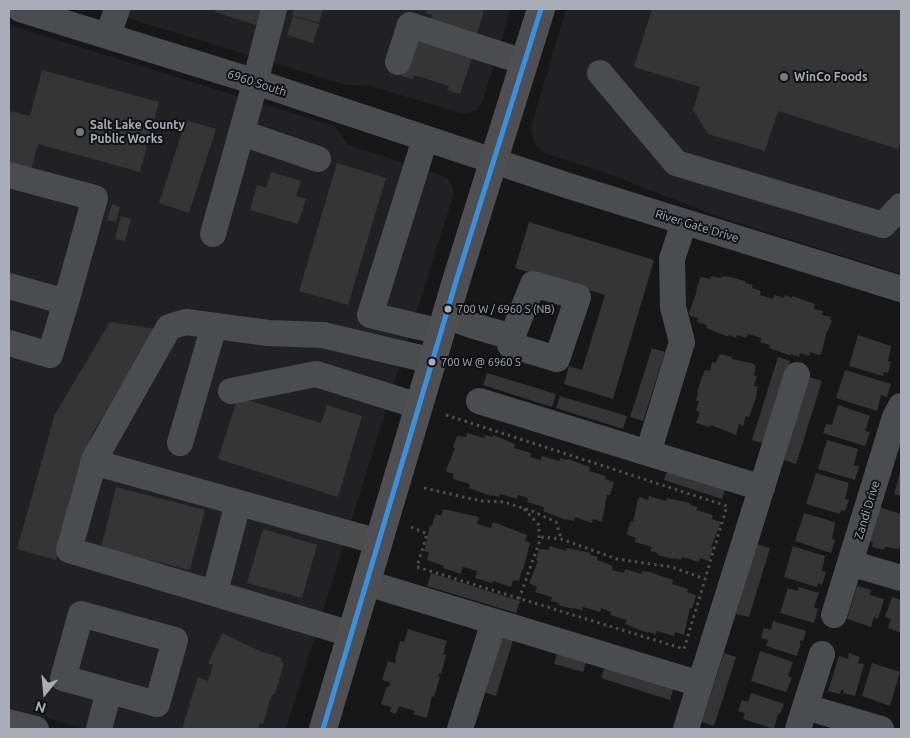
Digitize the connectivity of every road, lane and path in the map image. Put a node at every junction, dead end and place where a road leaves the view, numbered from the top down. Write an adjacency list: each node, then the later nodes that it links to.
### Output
1 (10, 9): 6 (street)
2 (20, 9): 7 (street, 6960 South)
3 (117, 9): 7 (street)
4 (274, 9): 11 (street)
5 (541, 9): 9 (main road)
6 (9, 20)
7 (108, 36): 11 (street, 6960 South)
8 (398, 62): 9 (street)
9 (524, 62): 15 (main road)
10 (600, 73): 17 (street)
11 (256, 82): 12 (street); 13 (street, 6960 South)
12 (242, 133): 14 (street); 19 (street)
13 (425, 139): 15 (street, 6960 South); 23 (street)
14 (318, 159)
15 (492, 161): 18 (street, River Gate Drive); 23 (main road)
16 (9, 175): 22 (street)
17 (901, 206)
18 (684, 222): 21 (street, River Gate Drive); 35 (street)
19 (213, 234)
20 (9, 286): 22 (street)
21 (901, 289)
22 (66, 302): 26 (street)
23 (443, 324): 25 (street); 27 (main road)
24 (214, 326): 27 (street); 34 (street); 36 (street)
25 (512, 337)
26 (9, 343)
27 (432, 361): 31 (main road)
28 (797, 375): 38 (street)
29 (231, 391): 31 (street)
30 (479, 401): 35 (street)
31 (419, 406): 44 (main road)
32 (901, 406): 45 (street, Zandi Drive)
33 (446, 416): 47 (path)
34 (180, 443)
35 (648, 453): 38 (street)
36 (93, 462): 39 (street); 49 (street)
37 (424, 488): 40 (path)
38 (762, 488): 55 (street)
39 (238, 503): 44 (street); 49 (street)
40 (523, 508): 42 (path); 43 (path)
41 (411, 527): 50 (path)
42 (561, 538): 43 (path); 47 (path)
43 (540, 540): 50 (path)
44 (378, 542): 48 (main road)
45 (850, 563): 46 (street); 51 (street, Zandi Drive)
46 (901, 578)
47 (705, 579): 50 (path)
48 (366, 583): 52 (street); 53 (main road)
49 (214, 592): 53 (street)
50 (519, 599)
51 (834, 615)
52 (494, 622): 55 (street); 62 (street)
53 (351, 634): 61 (main road)
54 (822, 654): 57 (street)
55 (700, 684): 63 (street)
56 (110, 691): 60 (street)
57 (802, 718): 64 (street)
58 (9, 722): 59 (street)
59 (36, 729)
60 (99, 729)
61 (323, 729)
62 (460, 729)
63 (686, 729)
64 (881, 729)

